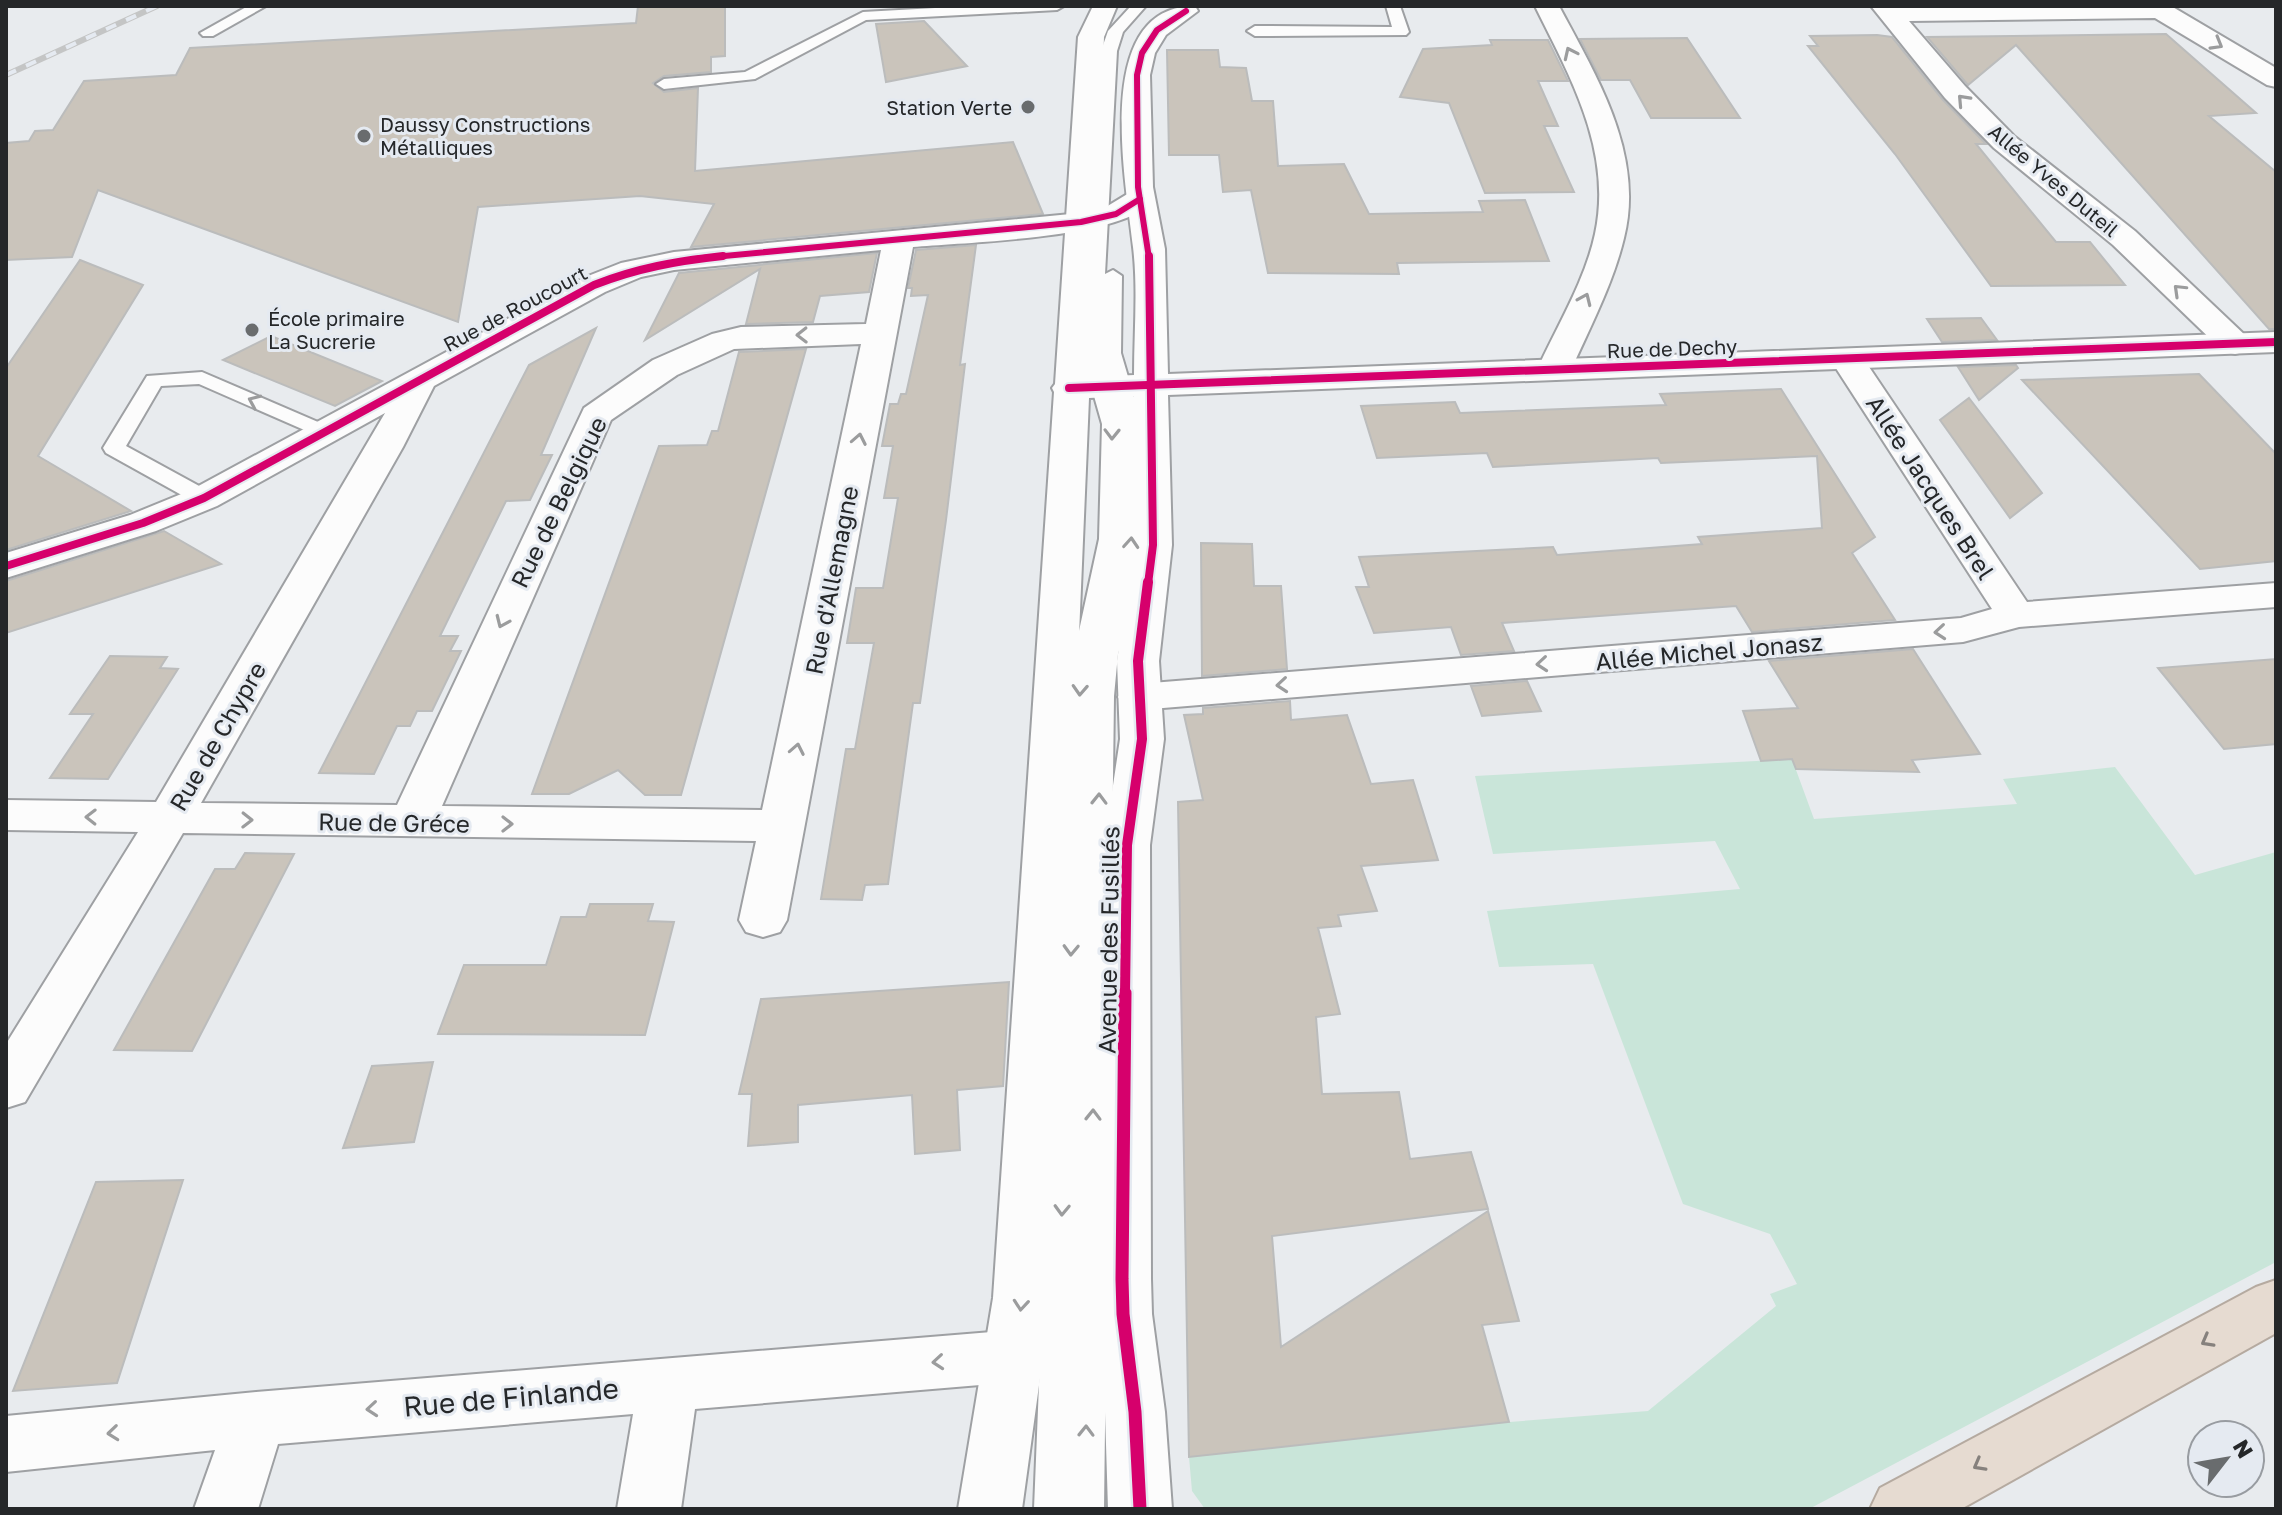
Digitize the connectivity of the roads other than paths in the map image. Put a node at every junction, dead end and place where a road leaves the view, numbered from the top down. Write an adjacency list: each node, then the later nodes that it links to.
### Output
1 (259, 6): 10 (lane)
2 (1057, 6): 12 (lane)
3 (1393, 6): 9 (lane)
4 (1547, 6): 19 (street, one-way to 4)
5 (1133, 8): 6 (street); 13 (lane); 13 (street, Avenue des Fusillés)
6 (1194, 8): 13 (street, Avenue des Fusillés)
7 (2155, 8): 8 (street); 11 (street, one-way to 11)
8 (1886, 10): 17 (street, Allée Yves Duteil, one-way to 8)
9 (1255, 31)
10 (208, 33)
11 (2276, 79)
12 (664, 84)
13 (1109, 214): 14 (street, Rue de Roucourt); 21 (street, Avenue des Fusillés); 21 (lane); 21 (street, Avenue des Fusillés)
14 (899, 240): 15 (street, Rue d'Allemagne); 20 (street, Rue de Roucourt)
15 (880, 334): 30 (street, Rue de Belgique, one-way to 30); 31 (street, Rue d'Allemagne, one-way to 15)
16 (2276, 342): 17 (street, Rue de Dechy)
17 (2235, 344): 18 (street, Rue de Dechy)
18 (1847, 359): 19 (street, Rue de Dechy); 26 (street, Allée Jacques Brel)
19 (1554, 370): 21 (street, Rue de Dechy)
20 (420, 380): 22 (street, Rue de Roucourt); 29 (street, Rue de Chypre)
21 (1111, 387): 27 (street, Avenue des Fusillés); 35 (street, Avenue des Fusillés, one-way to 35); 42 (lane, one-way to 42); 43 (lane, one-way to 21)
22 (325, 432): 23 (street, Rue de Roucourt); 23 (lane, one-way to 23)
23 (204, 498): 24 (street, Rue de Roucourt)
24 (6, 566)
25 (2276, 595): 26 (street, Allée Michel Jonasz)
26 (2016, 615): 27 (street, Allée Michel Jonasz, one-way to 27)
27 (1139, 697): 44 (street, Avenue des Fusillés)
28 (6, 815): 29 (street, Rue de Gréce, one-way to 28)
29 (169, 818): 30 (street, Rue de Gréce, one-way to 30); 33 (street, Rue de Chypre)
30 (412, 823): 31 (street, Rue de Gréce, one-way to 31)
31 (781, 826): 32 (street, Rue d'Allemagne)
32 (763, 920)
33 (6, 1088)
34 (2276, 1304): 45 (highway, one-way to 45)
35 (1016, 1356): 36 (street, Rue de Finlande, one-way to 36); 41 (street, Avenue des Fusillés)
36 (668, 1384): 37 (street, Rue de Finlande, one-way to 37); 40 (street)
37 (256, 1419): 38 (street, Rue de Finlande, one-way to 38); 39 (street)
38 (6, 1444)
39 (226, 1509)
40 (649, 1509)
41 (990, 1509)
42 (1053, 1509)
43 (1085, 1509)
44 (1140, 1509)
45 (1902, 1509)

